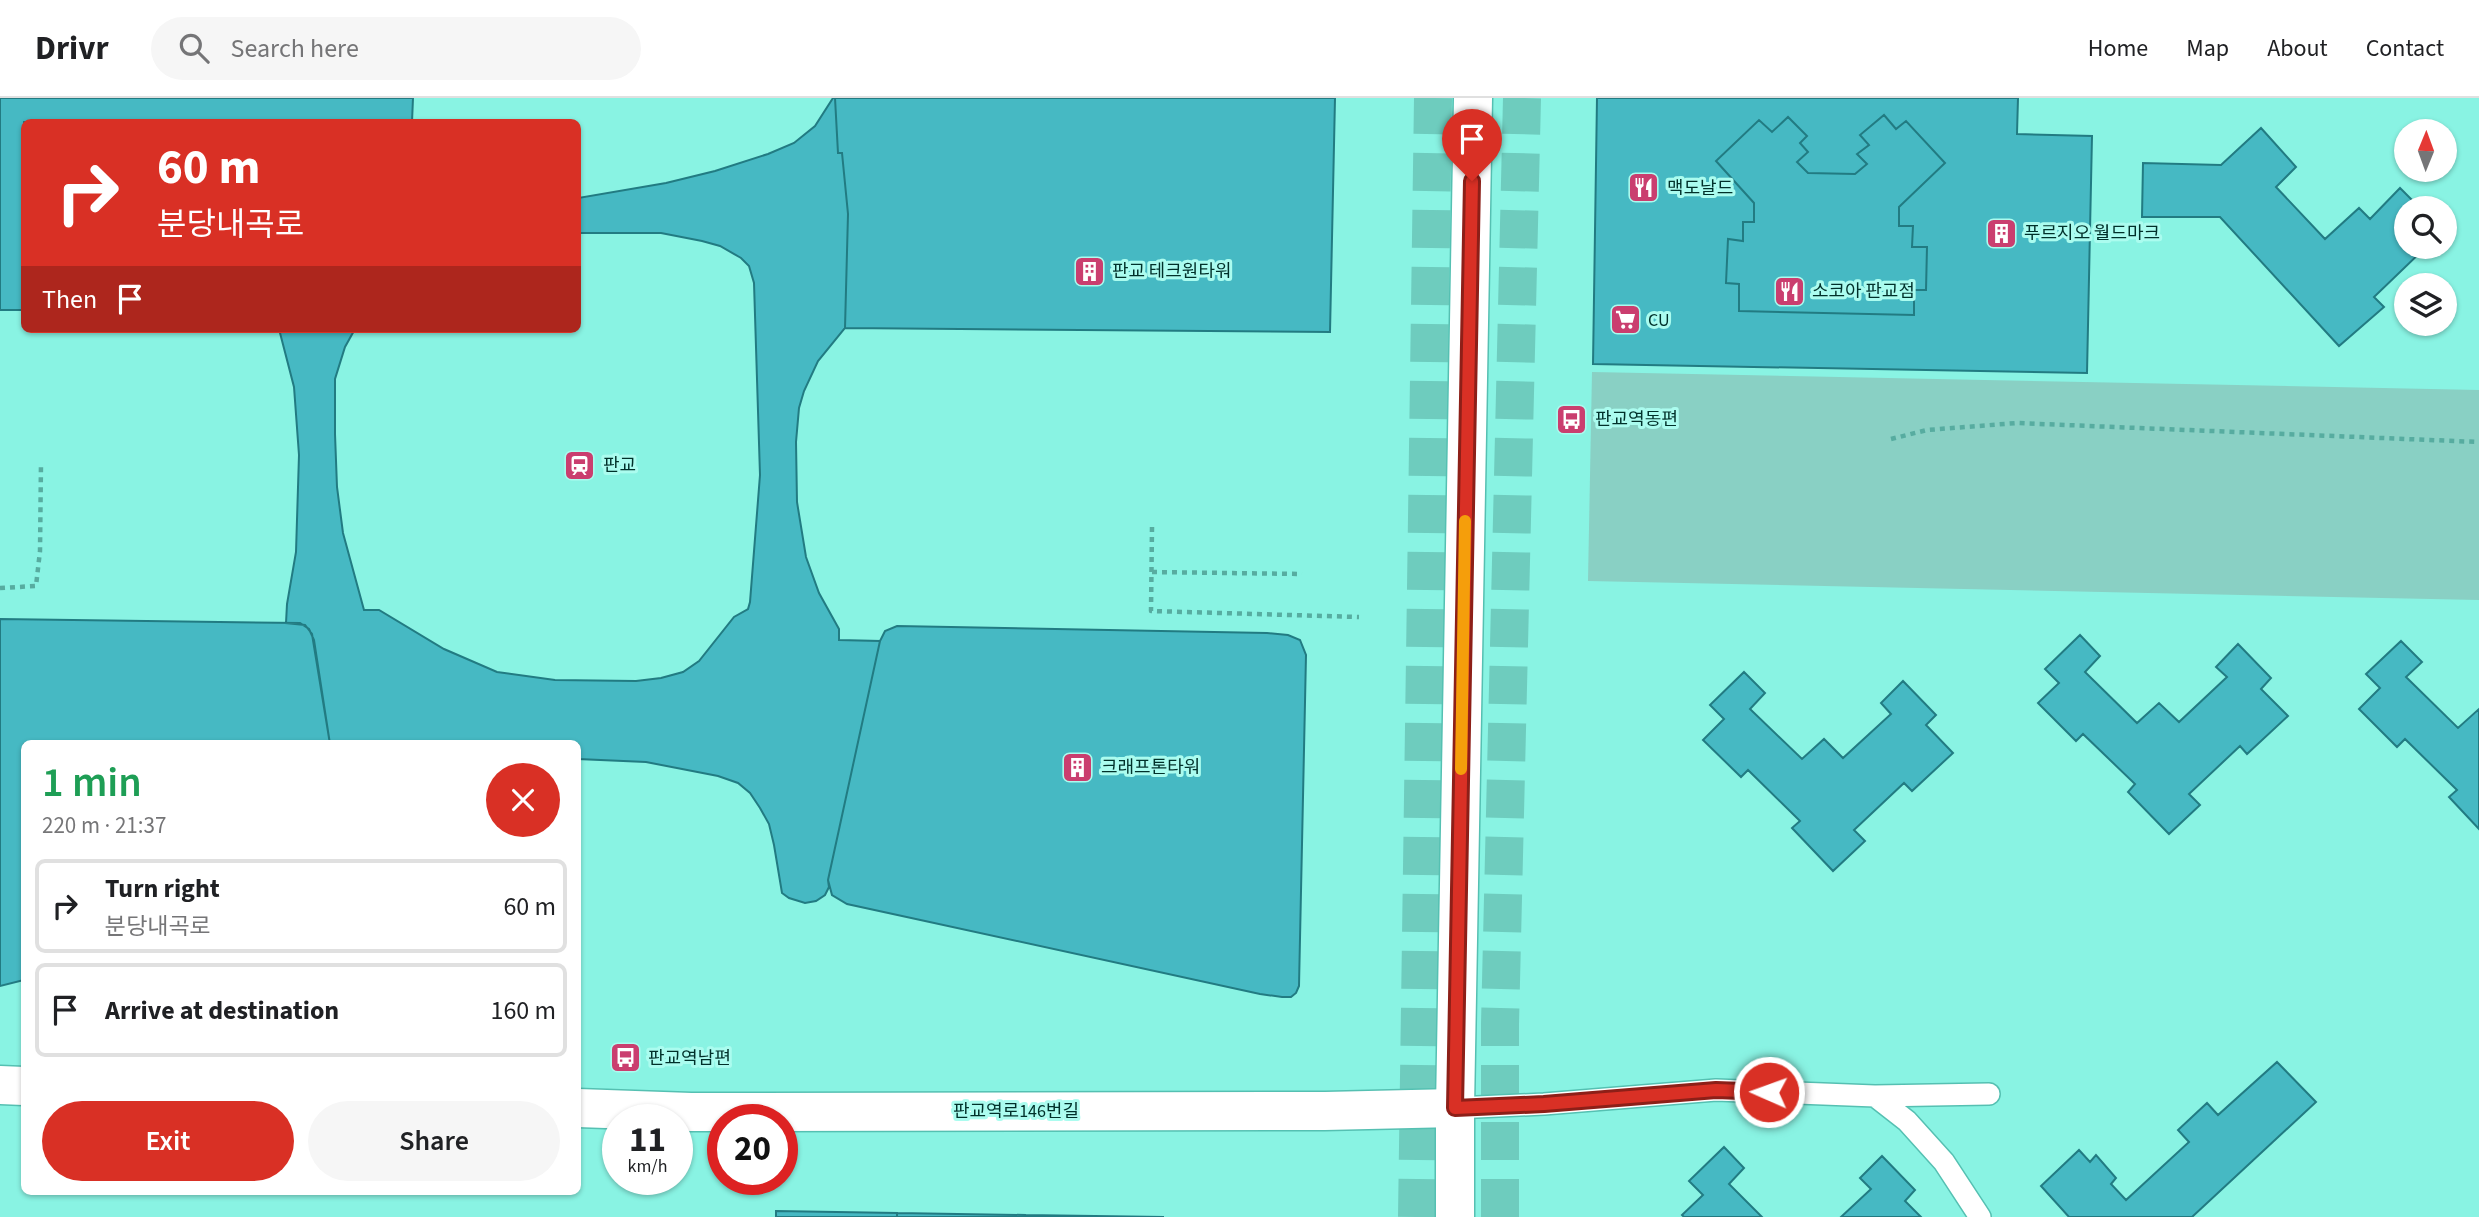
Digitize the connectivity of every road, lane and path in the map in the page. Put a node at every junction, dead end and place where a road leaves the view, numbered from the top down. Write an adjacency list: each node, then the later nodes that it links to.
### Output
1 (1473, 98): 15 (main road)
2 (1891, 439): 3 (path)
3 (2479, 442)
4 (41, 463): 8 (path)
5 (1152, 527): 6 (path)
6 (1152, 572): 7 (path); 9 (path)
7 (1302, 574)
8 (0, 588)
9 (1359, 617)
10 (0, 1085): 11 (main road)
11 (21, 1086)
12 (1989, 1094): 13 (lane)
13 (1875, 1096): 15 (lane); 17 (lane)
14 (581, 1108): 15 (main road, 판교역로146번길)
15 (1455, 1108): 16 (main road)
16 (1455, 1217)
17 (1980, 1217)

